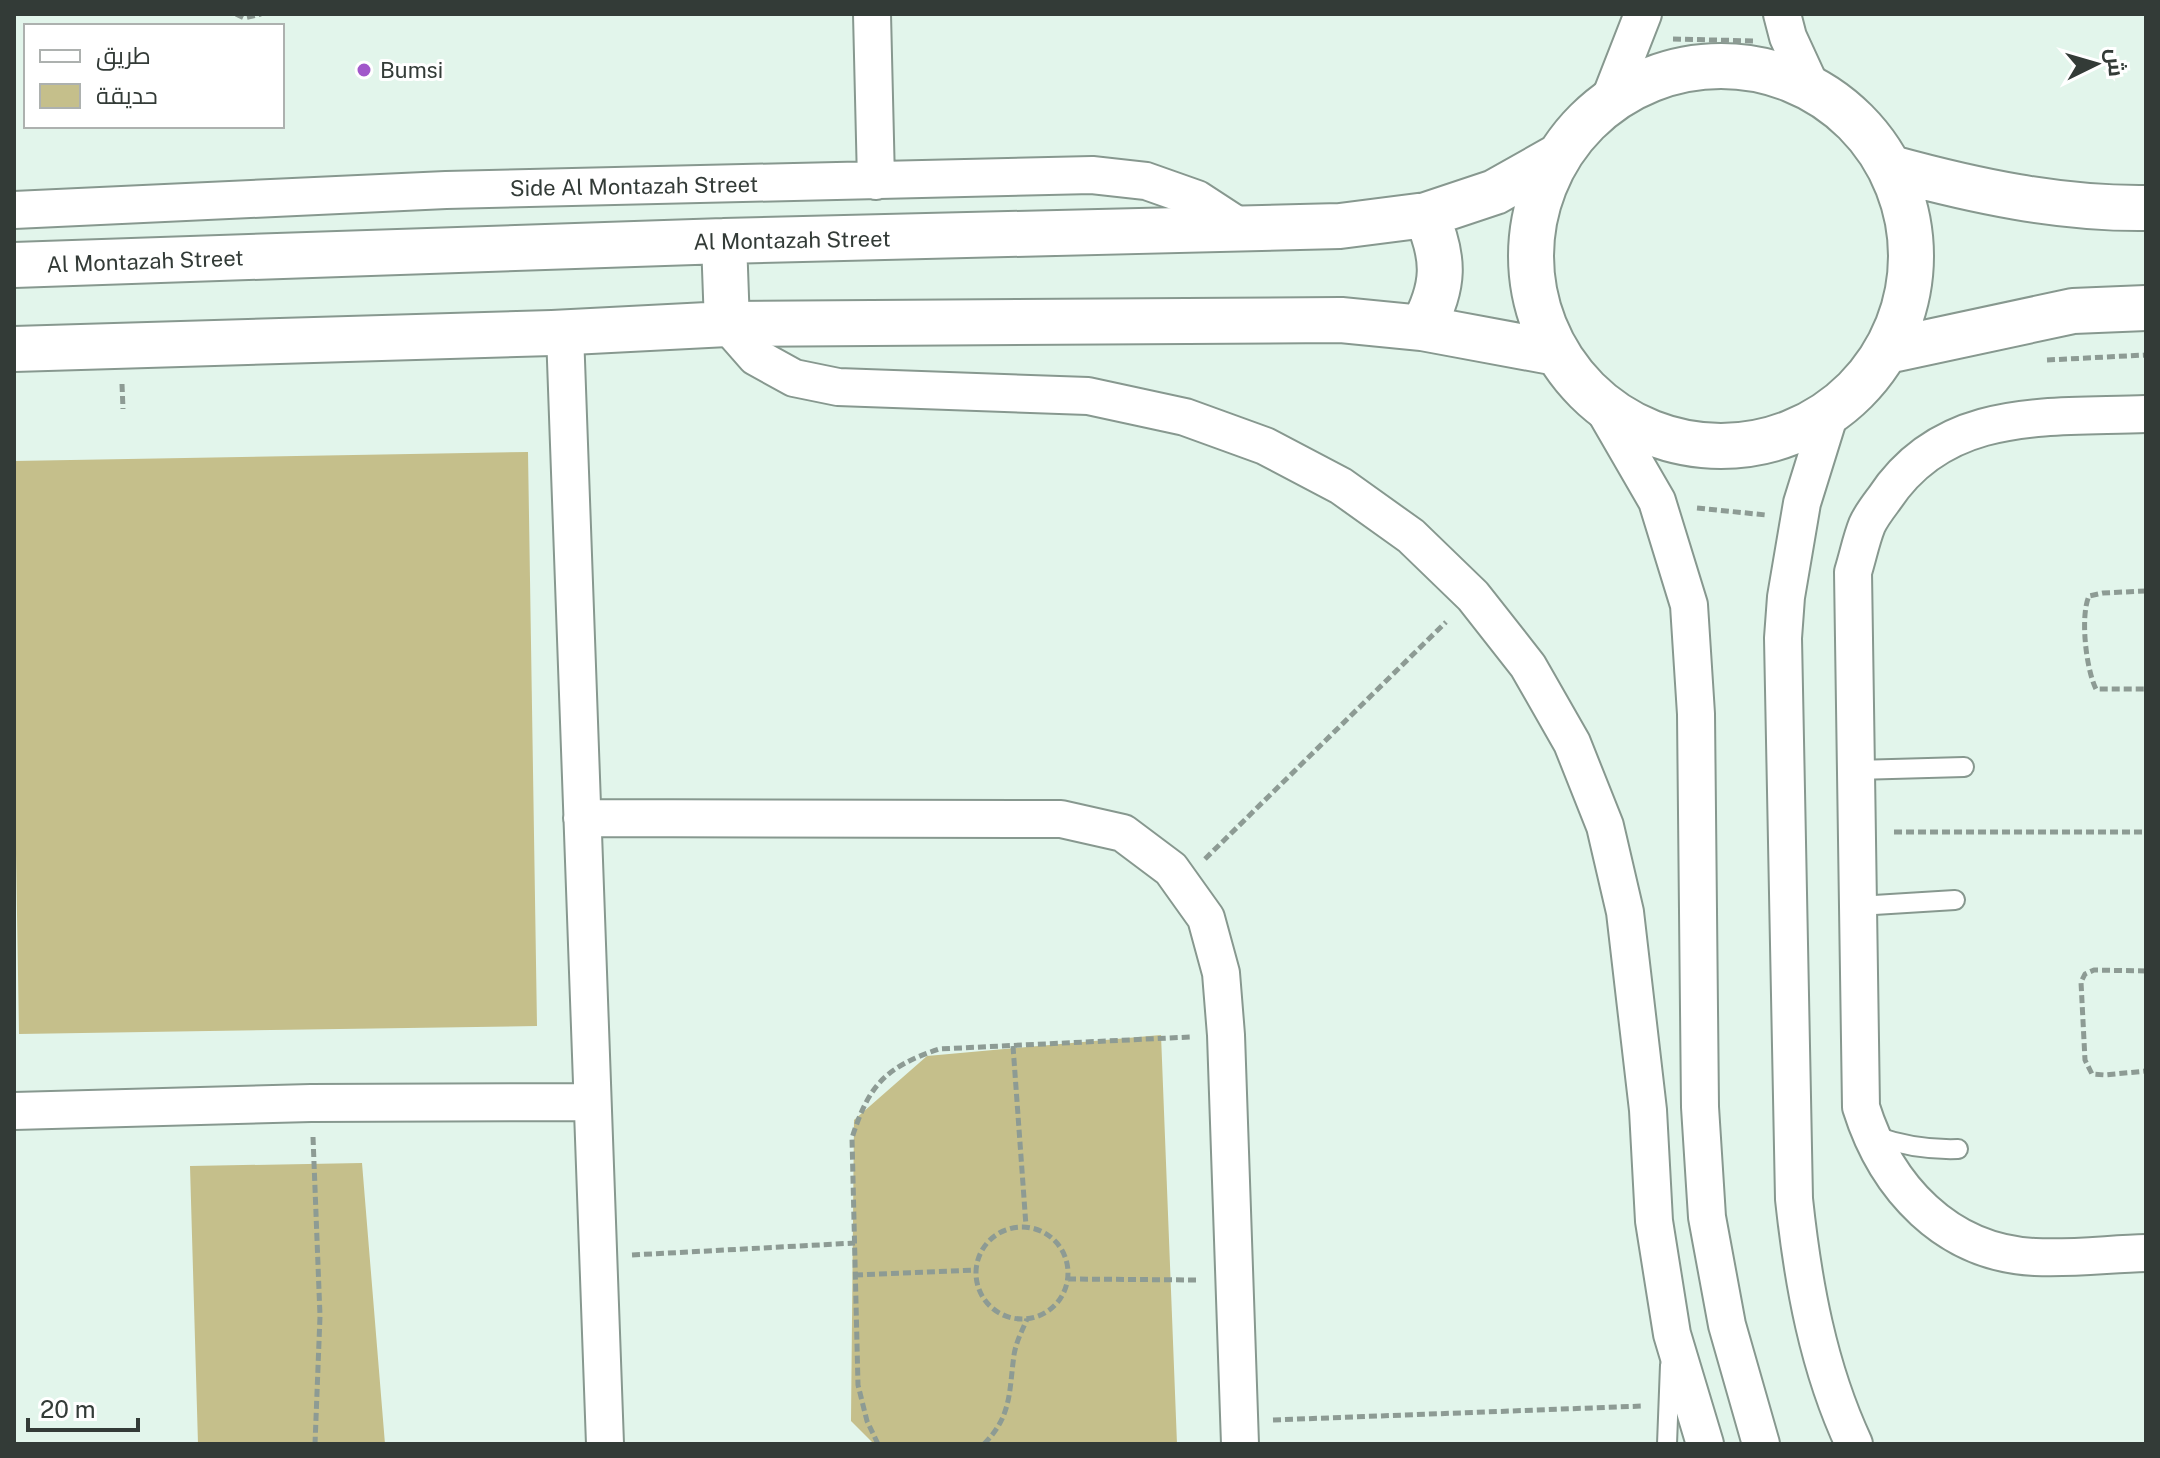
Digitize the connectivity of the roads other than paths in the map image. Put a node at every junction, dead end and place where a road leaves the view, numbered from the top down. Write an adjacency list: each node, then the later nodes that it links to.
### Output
1 (872, 14): 8 (street)
2 (1655, 24): 5 (street)
3 (1771, 25): 4 (street)
4 (1811, 87): 5 (street); 7 (street)
5 (1609, 101): 6 (street)
6 (1557, 157): 11 (street, Al Montazah Street); 21 (street)
7 (1891, 168): 9 (street); 20 (street)
8 (876, 181): 10 (street, Side Al Montazah Street); 12 (street, Side Al Montazah Street)
9 (2135, 202)
10 (14, 210)
11 (1426, 215): 12 (street, Al Montazah Street); 17 (street)
12 (1243, 229): 13 (street, Al Montazah Street)
13 (724, 241): 14 (street, Al Montazah Street); 16 (street)
14 (14, 265)
15 (2146, 308): 20 (street)
16 (727, 324): 17 (street); 18 (street); 32 (street)
17 (1422, 328): 21 (street)
18 (565, 333): 19 (street); 27 (street)
19 (14, 349)
20 (1887, 351): 23 (street)
21 (1557, 353): 22 (street)
22 (1602, 406): 23 (street); 31 (street)
23 (1830, 413): 43 (street)
24 (2146, 414): 26 (street)
25 (1964, 767): 26 (lane)
26 (1856, 770): 29 (street)
27 (582, 818): 30 (street); 38 (street)
28 (1955, 900): 29 (lane)
29 (1858, 906): 34 (street)
30 (592, 1102): 33 (street); 39 (street)
31 (1700, 1107): 32 (street); 42 (street)
32 (1648, 1110): 37 (street)
33 (14, 1111)
34 (1869, 1134): 35 (lane); 36 (street)
35 (1958, 1149)
36 (2146, 1253)
37 (1672, 1334): 40 (lane); 41 (street)
38 (1239, 1432)
39 (605, 1444)
40 (1667, 1444)
41 (1705, 1444)
42 (1761, 1444)
43 (1854, 1444)

